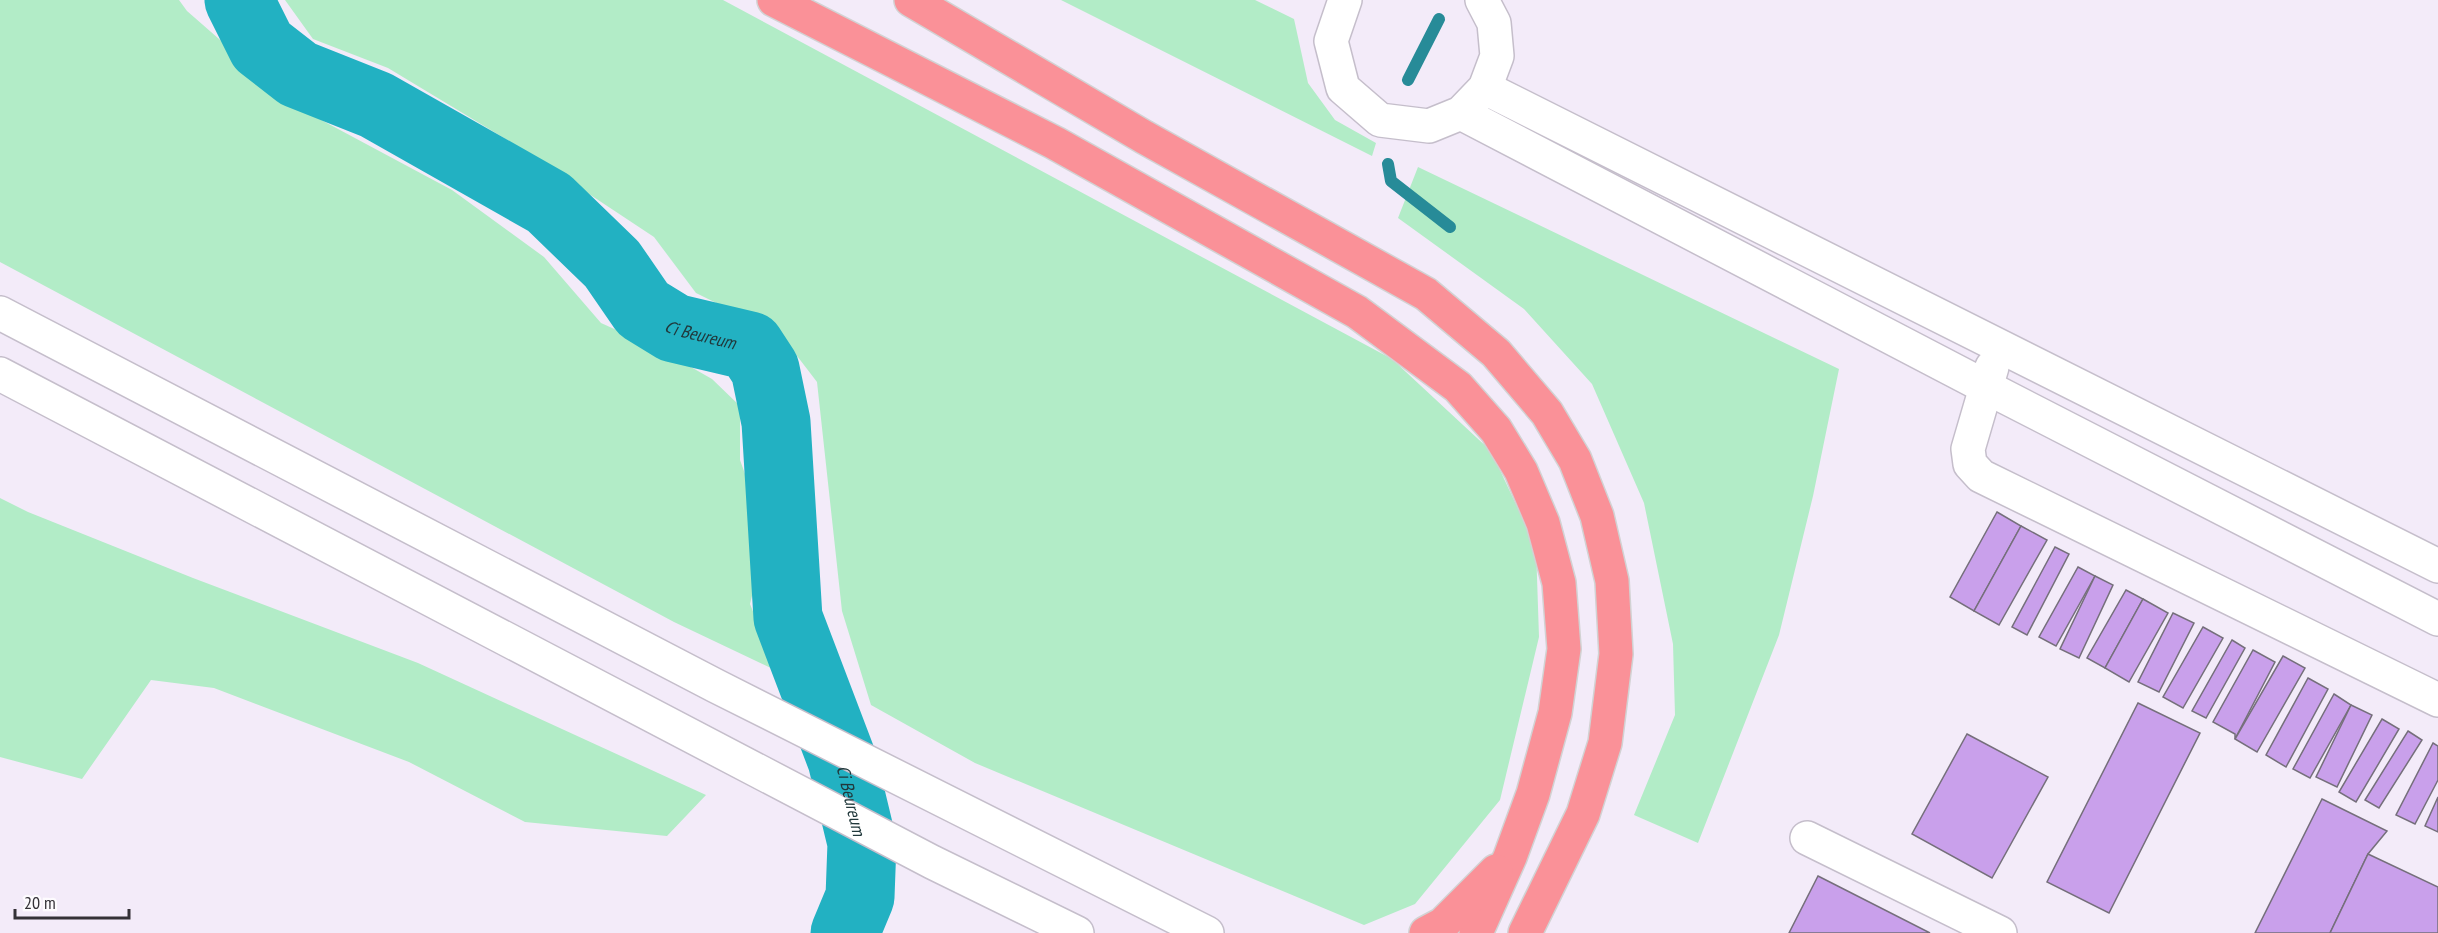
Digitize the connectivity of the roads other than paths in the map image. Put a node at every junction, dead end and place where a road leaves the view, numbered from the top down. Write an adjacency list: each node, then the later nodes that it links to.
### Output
1 (774, 0): 15 (highway)
2 (911, 0): 16 (highway)
3 (1345, 0): 6 (street)
4 (1482, 0): 5 (street)
5 (1485, 87): 6 (street); 8 (street)
6 (1461, 113): 10 (street)
7 (0, 313): 18 (street)
8 (1999, 346): 10 (street); 11 (street)
9 (0, 374): 17 (street)
10 (1986, 387): 12 (street); 13 (street)
11 (2438, 566)
12 (2438, 619)
13 (2438, 700)
14 (1807, 838): 23 (street)
15 (1510, 857): 19 (highway); 20 (highway)
16 (1546, 893): 21 (highway); 22 (highway)
17 (1077, 933)
18 (1207, 933)
19 (1426, 933)
20 (1476, 933)
21 (1526, 933)
22 (1544, 933)
23 (2000, 933)

